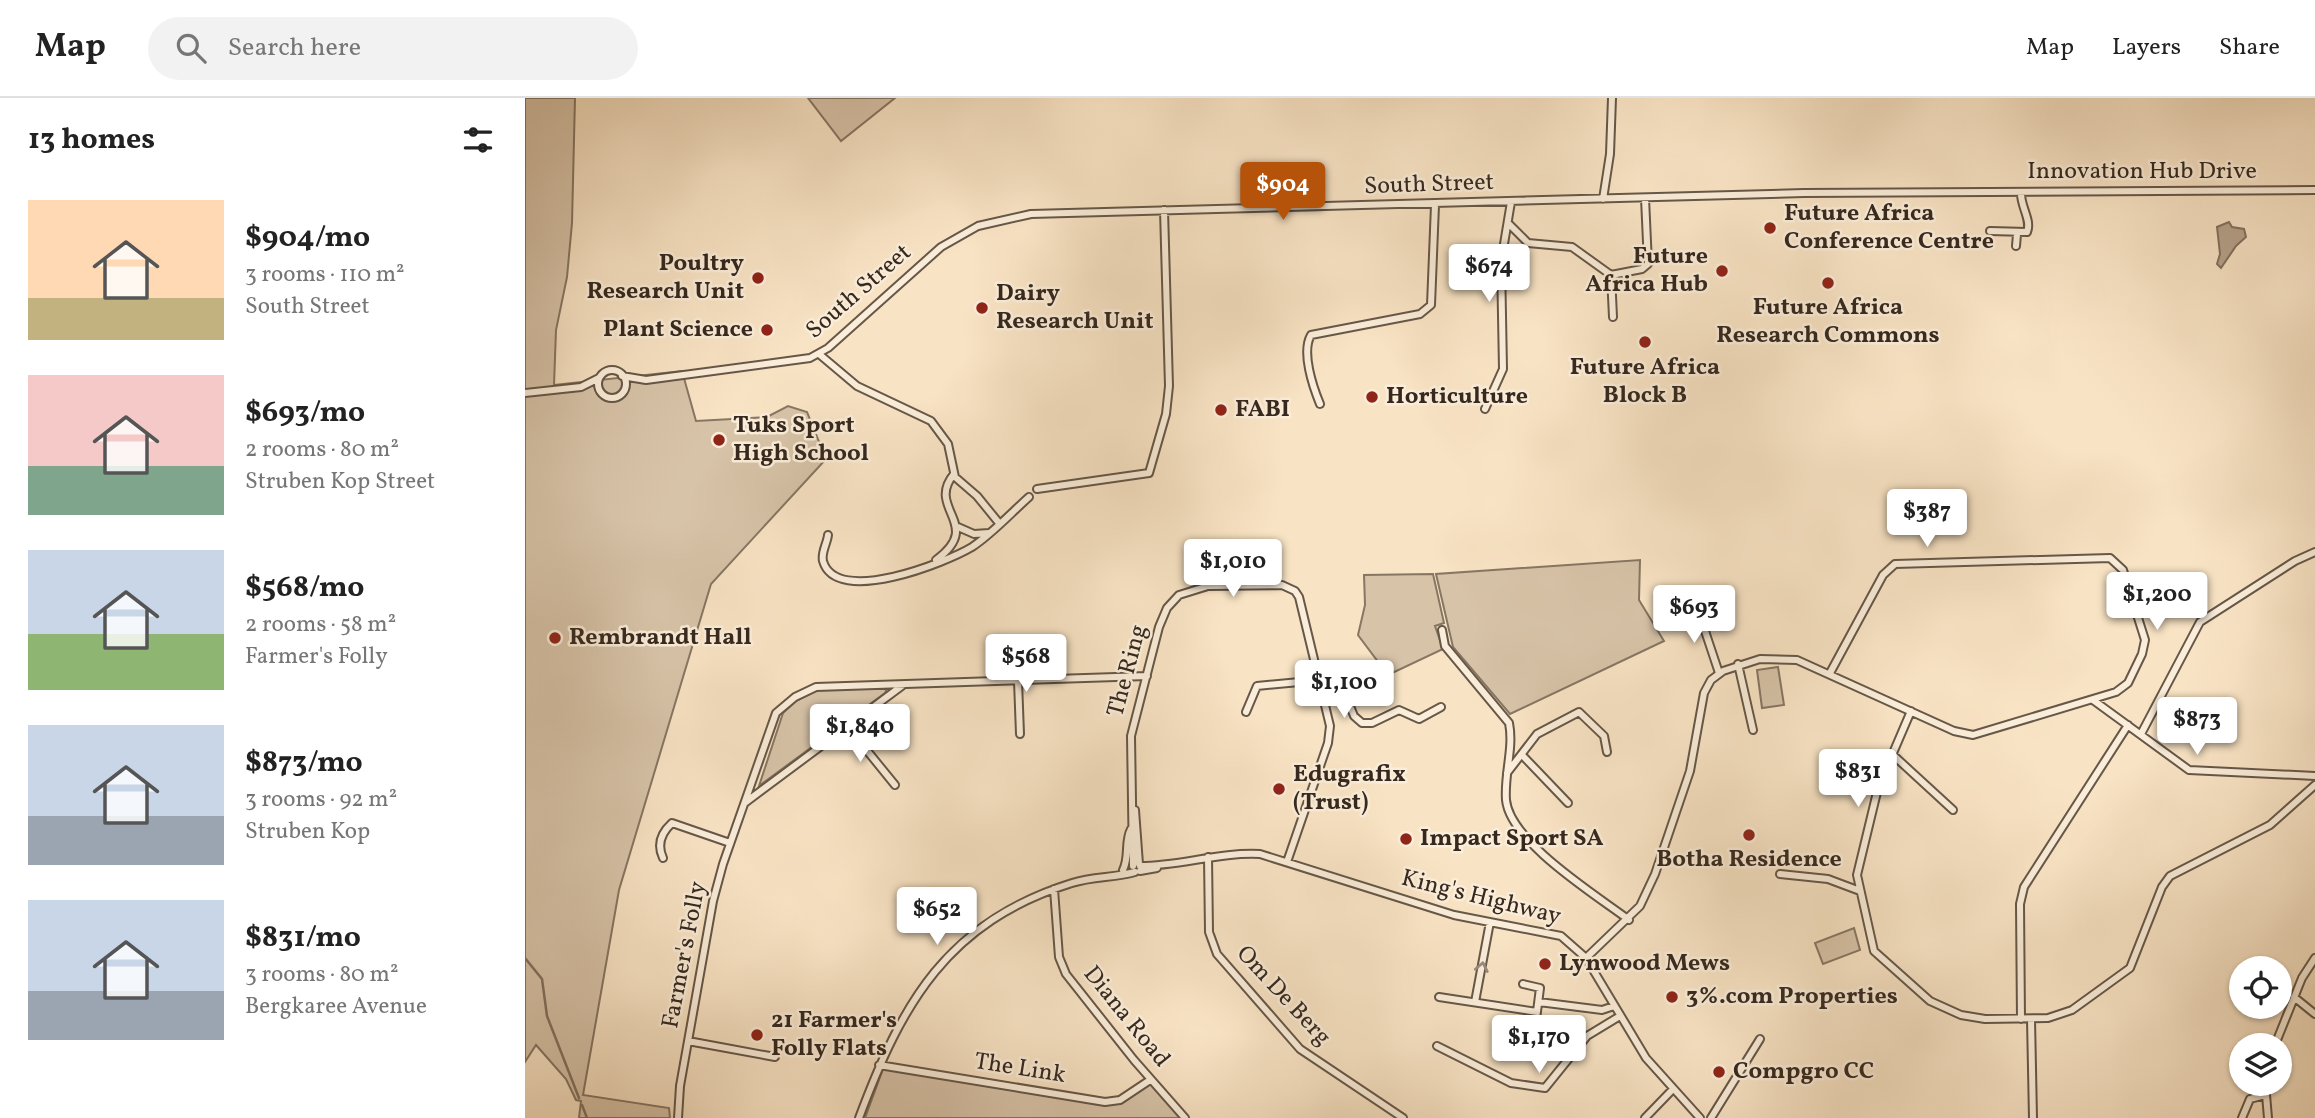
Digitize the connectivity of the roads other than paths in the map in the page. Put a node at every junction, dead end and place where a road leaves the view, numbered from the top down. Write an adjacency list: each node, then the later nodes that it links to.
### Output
1 (1612, 98): 6 (street)
2 (2315, 190): 3 (street, Innovation Hub Drive)
3 (2021, 192): 4 (street, Innovation Hub Drive); 12 (street)
4 (1969, 193): 5 (street, South Street)
5 (1645, 198): 6 (street, South Street); 14 (street)
6 (1603, 199): 7 (street, South Street)
7 (1511, 202): 8 (street, South Street); 10 (street)
8 (1435, 205): 9 (street, South Street); 24 (street)
9 (1164, 211): 16 (street, South Street); 27 (street)
10 (1509, 223): 14 (street); 25 (street)
11 (1990, 230): 12 (street)
12 (2017, 234): 13 (street)
13 (2016, 246)
14 (1611, 275): 15 (street)
15 (1613, 317)
16 (819, 354): 19 (street, South Street); 26 (street)
17 (622, 376): 18 (street); 19 (street, South Street); 21 (street)
18 (599, 378): 20 (street); 23 (street)
19 (646, 380): 21 (street, South Street)
20 (580, 387): 22 (street); 23 (street)
21 (625, 388): 23 (street)
22 (525, 393)
23 (601, 393)
24 (1320, 404)
25 (1485, 409)
26 (954, 474): 29 (street); 30 (street)
27 (1037, 489)
28 (1029, 497): 29 (street)
29 (999, 523): 31 (street)
30 (958, 527): 31 (street); 34 (street)
31 (989, 533): 34 (street)
32 (828, 535): 34 (street)
33 (2315, 552): 52 (street)
34 (928, 566)
35 (1680, 598): 38 (street)
36 (1442, 630): 56 (street)
37 (1738, 664): 38 (street); 39 (street); 50 (street)
38 (1719, 673): 74 (street)
39 (1831, 673): 44 (street); 46 (street)
40 (1147, 676): 41 (street, The Ring); 42 (street, Farmer's Folly); 63 (street, The Ring)
41 (1321, 680): 45 (street); 47 (street); 67 (street, The Ring)
42 (1017, 681): 43 (street, Farmer's Folly); 51 (street)
43 (905, 684): 49 (street); 60 (street, Farmer's Folly)
44 (2093, 700): 46 (street); 48 (street)
45 (1441, 707)
46 (1911, 711): 54 (street)
47 (1246, 712)
48 (2127, 725): 52 (street); 88 (street)
49 (847, 726): 58 (street); 60 (street)
50 (1753, 730)
51 (1020, 734)
52 (2141, 734): 57 (street)
53 (1607, 752): 55 (street)
54 (1892, 754): 62 (street); 73 (street)
55 (1523, 756): 56 (street); 61 (street)
56 (1507, 773): 74 (street)
57 (2315, 776)
58 (895, 785)
59 (2315, 785): 87 (street)
60 (744, 803): 64 (street, Farmer's Folly)
61 (1568, 803)
62 (1953, 810)
63 (1134, 827): 68 (street, The Ring); 69 (street)
64 (730, 843): 66 (street); 92 (street, Farmer's Folly)
65 (1208, 857): 67 (street, King's Highway); 68 (street, King's Highway); 103 (street, Om De Berg)
66 (663, 858)
67 (1287, 862): 75 (street, King's Highway)
68 (1137, 868): 69 (street, King's Highway); 71 (street, King's Highway)
69 (1123, 870): 71 (street, King's Highway)
70 (1780, 874): 73 (street)
71 (1106, 876): 72 (street, King's Highway)
72 (1054, 889): 95 (street, King's Highway); 96 (street, Diana Road)
73 (1860, 891): 88 (street)
74 (1629, 920): 76 (street)
75 (1490, 922): 76 (street, King's Highway); 81 (street, one-way to 75)
76 (1586, 958): 83 (street, King's Highway)
77 (2315, 958): 80 (street)
78 (1523, 984): 82 (street)
79 (1439, 997): 81 (street)
80 (2294, 997): 85 (street); 90 (street)
81 (1475, 1002): 84 (street)
82 (1539, 1002): 83 (street); 84 (street)
83 (1614, 1006): 86 (street, King's Highway)
84 (1538, 1012): 89 (street)
85 (2315, 1014)
86 (1621, 1016): 93 (street); 97 (street, King's Highway)
87 (2031, 1018): 88 (street); 107 (street)
88 (2021, 1019)
89 (1535, 1027)
90 (2280, 1033)
91 (1760, 1039): 106 (street)
92 (688, 1041): 94 (street); 100 (street, Farmer's Folly)
93 (1437, 1046)
94 (775, 1057)
95 (879, 1065): 96 (street, The Link); 101 (street, King's Highway)
96 (1150, 1080): 102 (street, Diana Road)
97 (1674, 1089): 104 (street); 105 (street, King's Highway)
98 (2260, 1096): 108 (street)
99 (2265, 1096): 109 (street)
100 (678, 1118)
101 (859, 1118)
102 (1185, 1118)
103 (1403, 1118)
104 (1645, 1118)
105 (1700, 1118)
106 (1711, 1118)
107 (2033, 1118)
108 (2242, 1118)
109 (2268, 1118)

